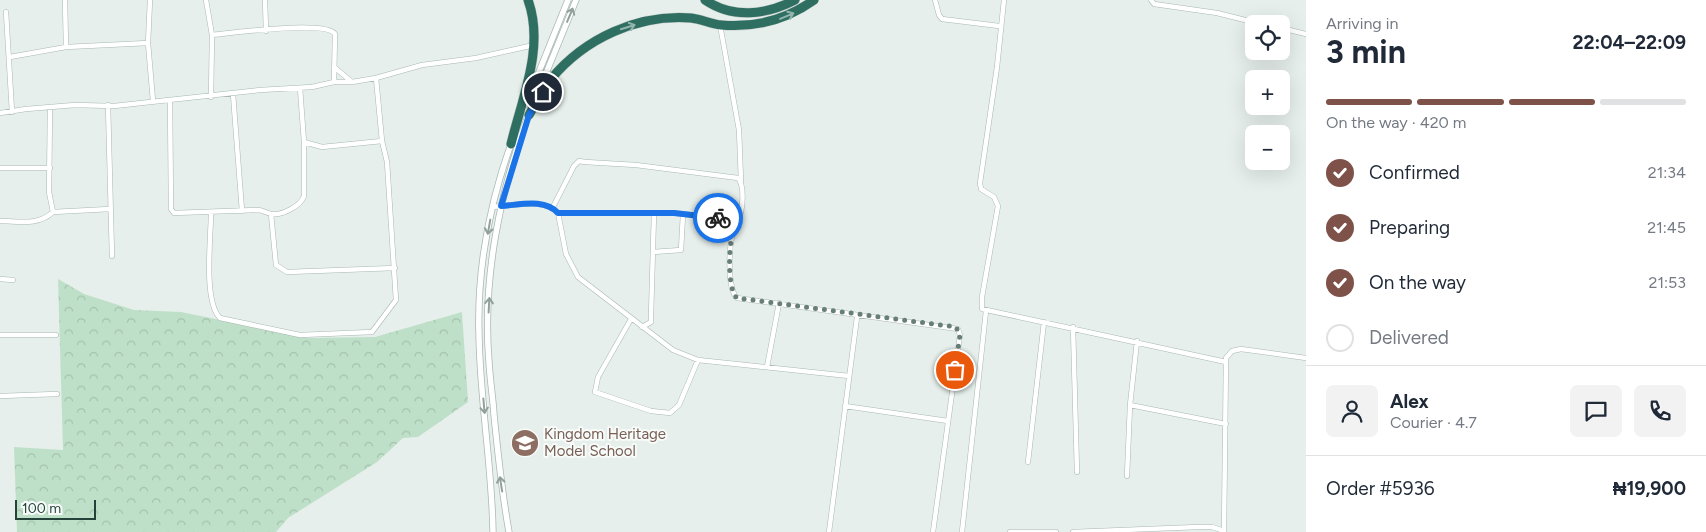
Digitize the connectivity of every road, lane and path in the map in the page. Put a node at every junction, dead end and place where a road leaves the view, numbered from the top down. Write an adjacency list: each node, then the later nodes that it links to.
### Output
1 (65, 0): 24 (street)
2 (150, 0): 22 (street)
3 (206, 0): 21 (street)
4 (264, 0): 19 (street)
5 (528, 0): 23 (highway)
6 (568, 0): 42 (street)
7 (576, 0): 39 (street, one-way to 7)
8 (705, 0): 9 (highway)
9 (795, 0)
10 (814, 0): 16 (highway, one-way to 10)
11 (935, 0): 17 (street)
12 (1004, 0): 17 (street)
13 (1151, 0): 15 (street)
14 (6, 12): 25 (street)
15 (1245, 20)
16 (720, 24): 39 (highway, one-way to 16); 45 (street)
17 (999, 26): 65 (street)
18 (1290, 30): 20 (street)
19 (266, 31): 21 (street); 26 (street)
20 (1306, 34)
21 (212, 35): 32 (street)
22 (148, 43): 24 (street); 34 (street)
23 (534, 45): 27 (street); 42 (highway)
24 (66, 47): 25 (street)
25 (10, 57): 37 (street)
26 (334, 67): 28 (street); 29 (street)
27 (376, 78): 29 (street); 40 (street)
28 (334, 82): 29 (street); 30 (street)
29 (352, 82)
30 (300, 88): 31 (street); 41 (street)
31 (233, 94): 32 (street); 50 (street)
32 (211, 97): 33 (street)
33 (170, 100): 34 (street); 52 (street)
34 (153, 101): 35 (street)
35 (108, 106): 36 (street); 49 (street)
36 (50, 107): 37 (street); 44 (street)
37 (12, 112): 38 (street)
38 (0, 113)
39 (529, 115): 46 (street)
40 (382, 141): 41 (street); 61 (street)
41 (304, 142): 55 (street)
42 (511, 144): 48 (street)
43 (0, 168): 44 (street)
44 (50, 168): 51 (street)
45 (741, 182): 47 (street); 57 (street)
46 (501, 206): 47 (street); 48 (street); 69 (street, one-way to 46)
47 (553, 207): 53 (street)
48 (493, 208): 68 (street, one-way to 68)
49 (110, 209): 51 (street); 60 (street)
50 (242, 211): 52 (street); 55 (street)
51 (52, 212): 58 (street)
52 (211, 213): 61 (street)
53 (558, 213): 54 (street); 67 (street)
54 (654, 213): 56 (street); 59 (street)
55 (271, 214): 61 (street)
56 (683, 214): 57 (street); 59 (street)
57 (738, 220): 64 (street)
58 (0, 221)
59 (653, 252): 71 (street)
60 (112, 256)
61 (395, 268)
62 (0, 279): 63 (street)
63 (12, 280)
64 (780, 304): 66 (street); 79 (street)
65 (986, 311): 70 (street); 96 (street)
66 (860, 315): 80 (street); 87 (street)
67 (631, 318): 71 (street); 77 (street)
68 (479, 322): 69 (street); 81 (street)
69 (488, 322): 82 (street)
70 (1044, 322): 72 (street); 89 (street)
71 (642, 327): 77 (street)
72 (1074, 327): 75 (street); 90 (street)
73 (56, 334): 74 (street)
74 (0, 335)
75 (1137, 341): 78 (street); 85 (street)
76 (1306, 358): 78 (street)
77 (698, 360): 79 (street)
78 (1226, 362): 88 (street)
79 (767, 367): 80 (street)
80 (849, 376): 86 (street)
81 (482, 386): 82 (street); 92 (street, one-way to 92)
82 (492, 386): 93 (street, one-way to 82)
83 (57, 394): 84 (street)
84 (0, 396)
85 (1130, 405): 88 (street); 91 (street)
86 (845, 406): 87 (street); 94 (street)
87 (948, 421): 95 (street)
88 (1226, 424): 100 (street)
89 (1028, 462)
90 (1077, 472)
91 (1127, 476)
92 (493, 532)
93 (509, 532)
94 (829, 532)
95 (933, 532)
96 (962, 532)
97 (1010, 532): 98 (street)
98 (1056, 532)
99 (1073, 532): 100 (street)
100 (1224, 532)

